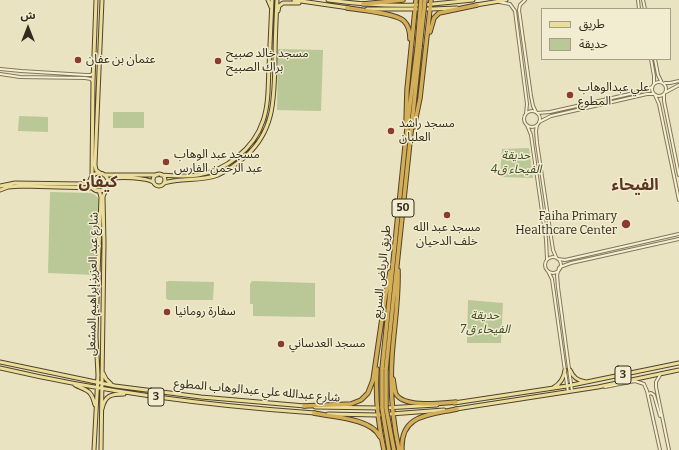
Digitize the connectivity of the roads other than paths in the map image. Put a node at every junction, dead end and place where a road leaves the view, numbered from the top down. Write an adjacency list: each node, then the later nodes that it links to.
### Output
1 (96, 0): 39 (main road)
2 (102, 0): 37 (main road)
3 (268, 0): 22 (main road)
4 (272, 0): 22 (main road)
5 (277, 0): 24 (main road)
6 (294, 0): 17 (main road)
7 (328, 0): 18 (main road)
8 (403, 0): 18 (highway)
9 (416, 0): 20 (highway)
10 (421, 0): 32 (highway, طريق الرياض السريع / 50, bridge)
11 (425, 0): 32 (highway, طريق الرياض السريع / 50, bridge)
12 (473, 0): 15 (main road)
13 (506, 0): 16 (main road)
14 (524, 0): 27 (street)
15 (431, 2): 20 (main road); 23 (highway)
16 (496, 2): 19 (main road); 28 (street)
17 (312, 3): 21 (main road); 24 (main road)
18 (363, 4): 20 (main road)
19 (477, 5): 23 (main road); 31 (highway)
20 (415, 7): 21 (main road); 23 (main road); 25 (highway)
21 (347, 8): 38 (highway)
22 (272, 9): 34 (main road)
23 (431, 9): 26 (highway)
24 (276, 17): 35 (main road)
25 (414, 25): 26 (highway); 38 (highway)
26 (429, 27): 31 (highway)
27 (521, 27): 28 (street); 29 (street)
28 (517, 28): 30 (street)
29 (523, 43): 30 (street); 33 (street)
30 (519, 44): 36 (street)
31 (426, 46): 94 (highway)
32 (419, 47): 92 (highway, طريق الرياض السريع / 50); 94 (highway, طريق الرياض السريع / 50)
33 (524, 48): 36 (street); 74 (street)
34 (270, 49): 35 (main road); 40 (main road)
35 (275, 50): 41 (main road)
36 (520, 50): 76 (street)
37 (100, 52): 39 (main road); 45 (main road)
38 (410, 52): 92 (highway)
39 (94, 53): 44 (main road)
40 (269, 56): 41 (main road); 80 (main road)
41 (275, 57): 82 (main road)
42 (651, 60): 59 (street)
43 (655, 60): 57 (street)
44 (94, 61): 45 (main road); 49 (main road)
45 (100, 61): 65 (main road)
46 (0, 68): 47 (street)
47 (15, 71): 48 (street); 52 (street)
48 (21, 71): 50 (street); 53 (street)
49 (93, 72): 50 (street); 56 (main road)
50 (49, 73): 54 (street)
51 (0, 74): 52 (street)
52 (14, 76): 53 (street)
53 (20, 77): 54 (street)
54 (49, 78): 56 (street)
55 (679, 81): 58 (street)
56 (93, 82): 64 (main road)
57 (663, 82): 58 (street); 59 (street); 63 (street)
58 (673, 83): 61 (street)
59 (653, 85): 62 (street); 67 (street)
60 (679, 85): 61 (street)
61 (675, 86): 63 (street)
62 (643, 91): 66 (street); 68 (street)
63 (665, 93): 67 (street); 86 (street)
64 (93, 95): 65 (main road); 72 (main road)
65 (99, 95): 73 (main road)
66 (644, 95): 67 (street); 70 (street)
67 (655, 95): 87 (street)
68 (624, 96): 69 (street); 70 (street)
69 (618, 97): 71 (street); 75 (street)
70 (625, 99): 71 (street)
71 (619, 101): 77 (street)
72 (93, 102): 73 (main road); 78 (main road)
73 (99, 102): 79 (main road)
74 (536, 112): 75 (street); 76 (street); 81 (street)
75 (546, 113): 77 (street)
76 (526, 114): 83 (street)
77 (547, 118): 81 (street)
78 (93, 121): 79 (main road); 107 (main road)
79 (98, 121): 103 (main road)
80 (263, 122): 82 (main road); 85 (main road)
81 (539, 122): 84 (street)
82 (268, 124): 88 (main road)
83 (528, 125): 84 (street); 90 (street)
84 (537, 125): 89 (street)
85 (260, 128): 88 (main road); 95 (main road)
86 (670, 128): 87 (street); 91 (street)
87 (665, 129): 93 (street)
88 (266, 130): 96 (main road)
89 (536, 134): 90 (street); 97 (street)
90 (532, 135): 98 (street)
91 (671, 135): 93 (street); 106 (street)
92 (406, 137): 123 (highway, طريق الرياض السريع / 50)
93 (666, 137): 116 (street)
94 (411, 140): 128 (highway, طريق الرياض السريع / 50)
95 (249, 145): 96 (main road); 101 (main road)
96 (254, 148): 102 (main road)
97 (540, 160): 98 (street); 99 (street)
98 (535, 161): 100 (street)
99 (540, 165): 100 (street); 129 (street)
100 (536, 167): 130 (street)
101 (220, 168): 102 (main road); 105 (main road)
102 (223, 172): 110 (main road)
103 (100, 173): 104 (main road); 107 (main road)
104 (104, 175): 105 (main road); 111 (main road)
105 (159, 175): 109 (main road); 110 (main road)
106 (679, 175)
107 (92, 176): 108 (main road)
108 (90, 180): 112 (main road); 113 (main road)
109 (153, 182): 110 (main road); 111 (main road)
110 (164, 183)
111 (107, 185): 115 (main road); 121 (main road, شارع عبد العزيز إبراهيم المشعل)
112 (0, 186)
113 (94, 188): 114 (main road); 115 (main road)
114 (0, 190)
115 (99, 190): 122 (main road, شارع عبد العزيز إبراهيم المشعل)
116 (679, 200)
117 (679, 234): 118 (street)
118 (672, 236): 120 (street); 124 (street)
119 (679, 239): 120 (street)
120 (674, 240): 126 (street)
121 (104, 242): 122 (main road); 136 (main road, شارع عبد العزيز إبراهيم المشعل)
122 (98, 243): 135 (main road, شارع عبد العزيز إبراهيم المشعل)
123 (395, 251): 145 (highway); 150 (highway, طريق الرياض السريع / 50)
124 (605, 251): 125 (street); 126 (street)
125 (599, 252): 127 (street); 131 (street)
126 (606, 255): 127 (street)
127 (600, 256): 132 (street)
128 (398, 257): 150 (highway, طريق الرياض السريع / 50); 154 (highway)
129 (557, 258): 130 (street); 131 (street); 133 (street)
130 (547, 259): 134 (street)
131 (566, 260): 132 (street)
132 (566, 264): 133 (street)
133 (560, 268): 134 (street); 139 (street)
134 (548, 271): 140 (street)
135 (97, 286): 136 (main road); 138 (main road, شارع عبد العزيز إبراهيم المشعل)
136 (103, 286): 137 (main road, شارع عبد العزيز إبراهيم المشعل)
137 (103, 292): 138 (main road); 142 (main road, شارع عبد العزيز إبراهيم المشعل)
138 (97, 293): 141 (main road, شارع عبد العزيز إبراهيم المشعل)
139 (560, 303): 140 (street); 143 (street)
140 (555, 304): 144 (street)
141 (96, 336): 142 (main road); 158 (main road, شارع عبد العزيز إبراهيم المشعل)
142 (102, 336): 149 (main road, شارع عبد العزيز إبراهيم المشعل)
143 (565, 337): 144 (street); 152 (street)
144 (560, 338): 151 (street)
145 (378, 352): 169 (highway); 172 (highway)
146 (0, 362): 158 (main road, شارع عبدالله علي عبدالوهاب المطوع / 3)
147 (679, 363): 156 (main road, شارع عبدالله علي عبدالوهاب المطوع / 3)
148 (0, 368): 157 (main road, شارع عبدالله علي عبدالوهاب المطوع / 3)
149 (102, 369): 158 (main road, شارع عبد العزيز إبراهيم المشعل); 159 (main road)
150 (384, 369): 187 (highway, طريق الرياض السريع / 50, bridge); 188 (highway, طريق الرياض السريع / 50, bridge)
151 (565, 370): 160 (street); 164 (main road)
152 (570, 370): 156 (main road); 161 (street)
153 (679, 370): 155 (main road, شارع عبدالله علي عبدالوهاب المطوع / 3)
154 (392, 371): 167 (highway); 171 (highway)
155 (660, 374): 162 (main road, شارع عبدالله علي عبدالوهاب المطوع / 3); 181 (street)
156 (589, 382): 161 (main road, شارع عبدالله علي عبدالوهاب المطوع / 3)
157 (72, 383): 163 (main road, شارع عبدالله علي عبدالوهاب المطوع / 3); 173 (main road)
158 (99, 383): 159 (main road, شارع عبدالله علي عبدالوهاب المطوع / 3); 163 (main road)
159 (115, 386): 172 (main road, شارع عبدالله علي عبدالوهاب المطوع / 3)
160 (567, 386): 161 (main road, شارع عبدالله علي عبدالوهاب المطوع / 3); 164 (main road, شارع عبدالله علي عبدالوهاب المطوع / 3); 166 (street)
161 (572, 386): 165 (street)
162 (598, 387): 165 (main road, شارع عبدالله علي عبدالوهاب المطوع / 3); 170 (street)
163 (99, 388): 168 (main road, شارع عبدالله علي عبدالوهاب المطوع / 3); 173 (main road); 180 (main road)
164 (549, 389): 171 (main road, شارع عبدالله علي عبدالوهاب المطوع / 3)
165 (572, 391): 166 (main road, شارع عبدالله علي عبدالوهاب المطوع / 3)
166 (568, 392): 176 (main road, شارع عبدالله علي عبدالوهاب المطوع / 3)
167 (391, 393): 169 (highway); 175 (highway)
168 (133, 394): 177 (main road, شارع عبدالله علي عبدالوهاب المطوع / 3); 180 (main road)
169 (376, 394): 174 (highway)
170 (648, 394): 181 (street); 190 (street)
171 (456, 402): 175 (main road, شارع عبدالله علي عبدالوهاب المطوع / 3)
172 (304, 406): 174 (main road, شارع عبدالله علي عبدالوهاب المطوع / 3)
173 (96, 408): 184 (main road)
174 (376, 408): 175 (main road, شارع عبدالله علي عبدالوهاب المطوع / 3); 179 (highway)
175 (392, 408): 178 (highway)
176 (457, 409): 178 (main road, شارع عبدالله علي عبدالوهاب المطوع / 3); 189 (highway)
177 (314, 413): 179 (main road, شارع عبدالله علي عبدالوهاب المطوع / 3); 186 (highway)
178 (393, 414): 179 (main road, شارع عبدالله علي عبدالوهاب المطوع / 3); 182 (highway)
179 (377, 415): 183 (highway)
180 (101, 416): 185 (main road)
181 (664, 426): 191 (street)
182 (395, 428): 183 (highway); 189 (highway)
183 (380, 430): 186 (highway)
184 (94, 450): 185 (main road)
185 (100, 450)
186 (384, 450)
187 (390, 450)
188 (394, 450)
189 (401, 450)
190 (660, 450)
191 (669, 450)

